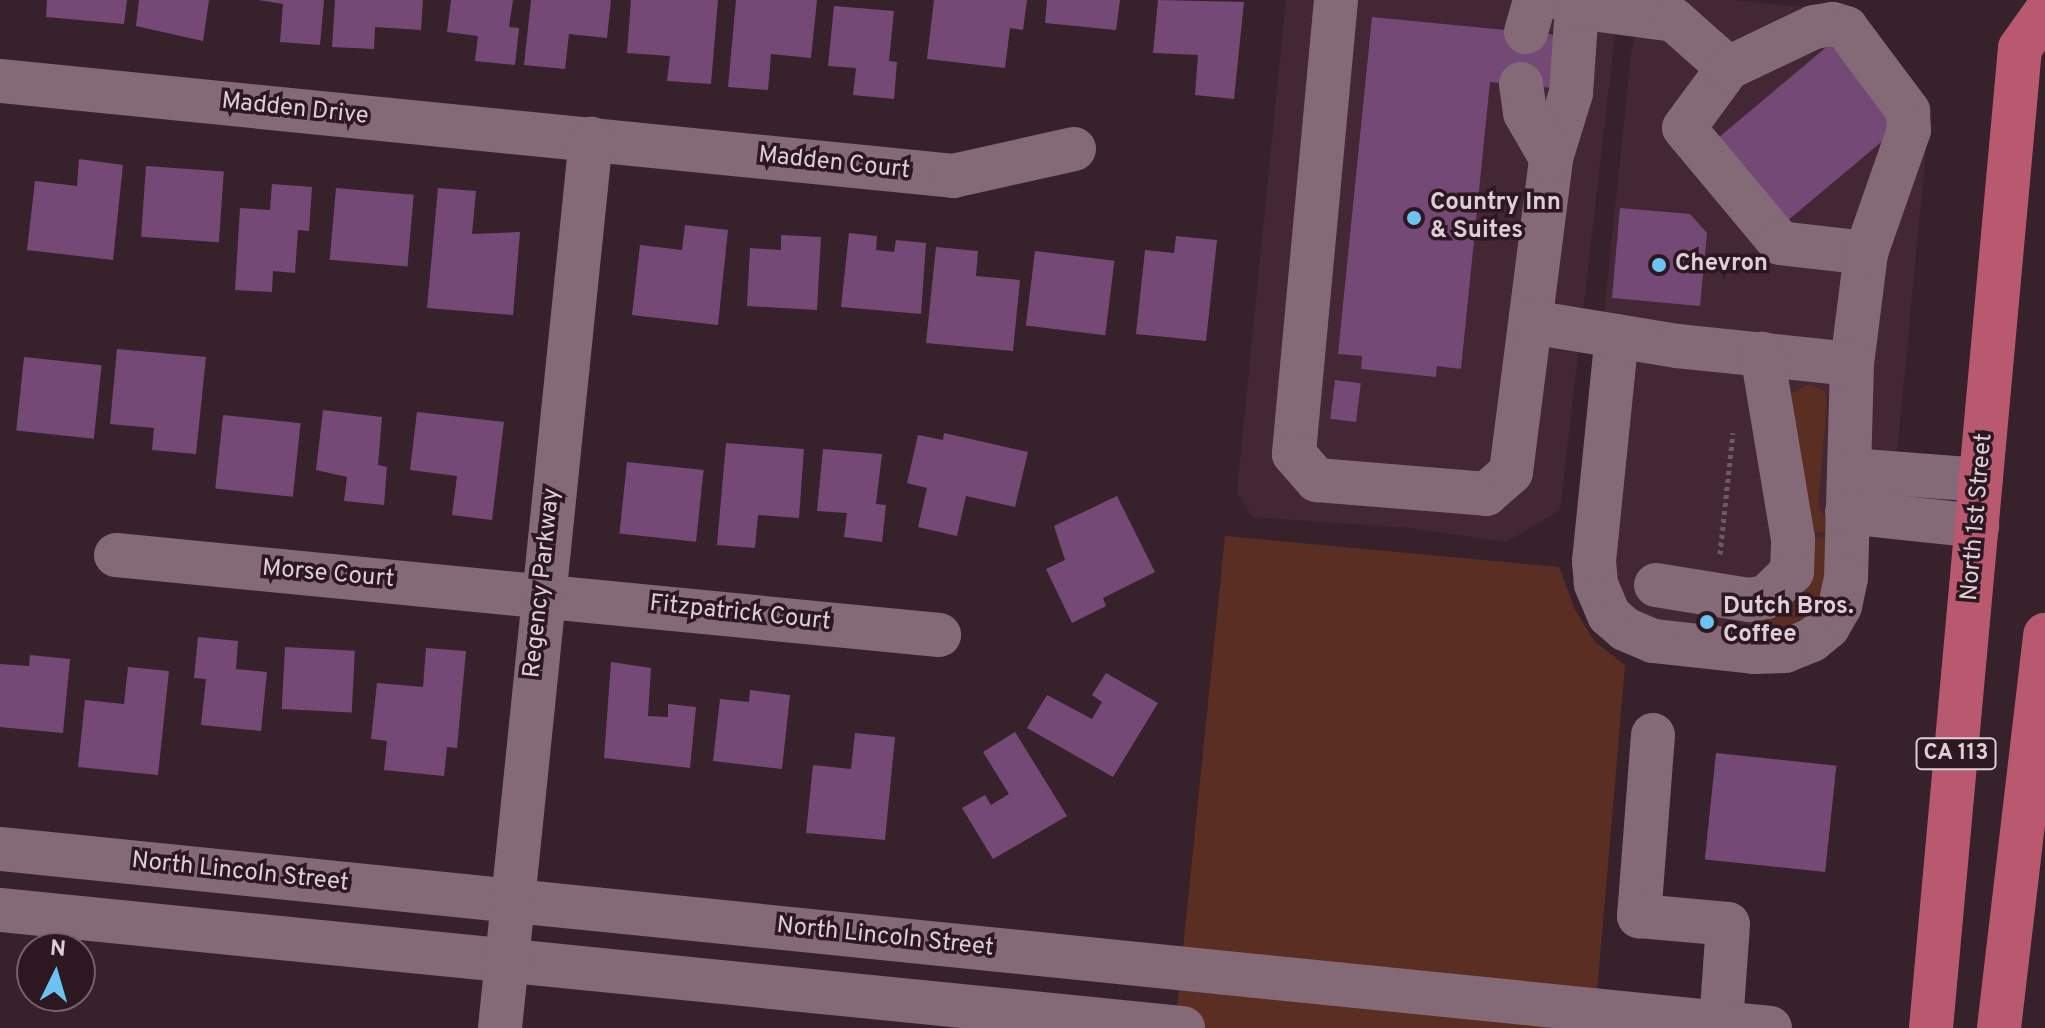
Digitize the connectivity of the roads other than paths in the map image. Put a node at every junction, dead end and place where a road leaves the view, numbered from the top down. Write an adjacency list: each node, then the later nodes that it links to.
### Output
1 (1336, 0): 11 (street)
2 (1571, 3): 4 (street); 9 (street)
3 (2045, 13): 15 (main road, North 1st Street / CA 113)
4 (1728, 68): 10 (street); 10 (street)
5 (0, 81): 7 (street, Madden Drive)
6 (1521, 84): 9 (street)
7 (591, 139): 8 (street, Madden Court); 20 (street, Regency Parkway)
8 (1074, 149)
9 (1551, 158): 11 (street)
10 (1866, 253): 14 (street)
11 (1531, 322): 12 (street)
12 (1617, 336): 13 (street); 16 (street)
13 (1762, 354): 14 (street); 19 (street)
14 (1852, 364): 16 (street)
15 (1981, 480): 16 (street); 17 (main road, North 1st Street / CA 113)
16 (1848, 491): 17 (street)
17 (1977, 526): 32 (main road, North 1st Street / CA 113)
18 (116, 555): 20 (street, Morse Court)
19 (1656, 585)
20 (541, 594): 21 (street, Fitzpatrick Court); 25 (street, Regency Parkway)
21 (939, 635)
22 (2045, 635): 33 (main road, CA 113)
23 (1653, 735): 28 (street)
24 (0, 849): 25 (street, North Lincoln Street)
25 (512, 901): 27 (street, Regency Parkway); 28 (street, North Lincoln Street)
26 (0, 910): 27 (street)
27 (506, 964): 29 (street, Regency Parkway); 30 (street)
28 (1721, 1023): 31 (street, North Lincoln Street)
29 (500, 1028)
30 (1183, 1028)
31 (1770, 1028)
32 (1931, 1028)
33 (1999, 1028)

